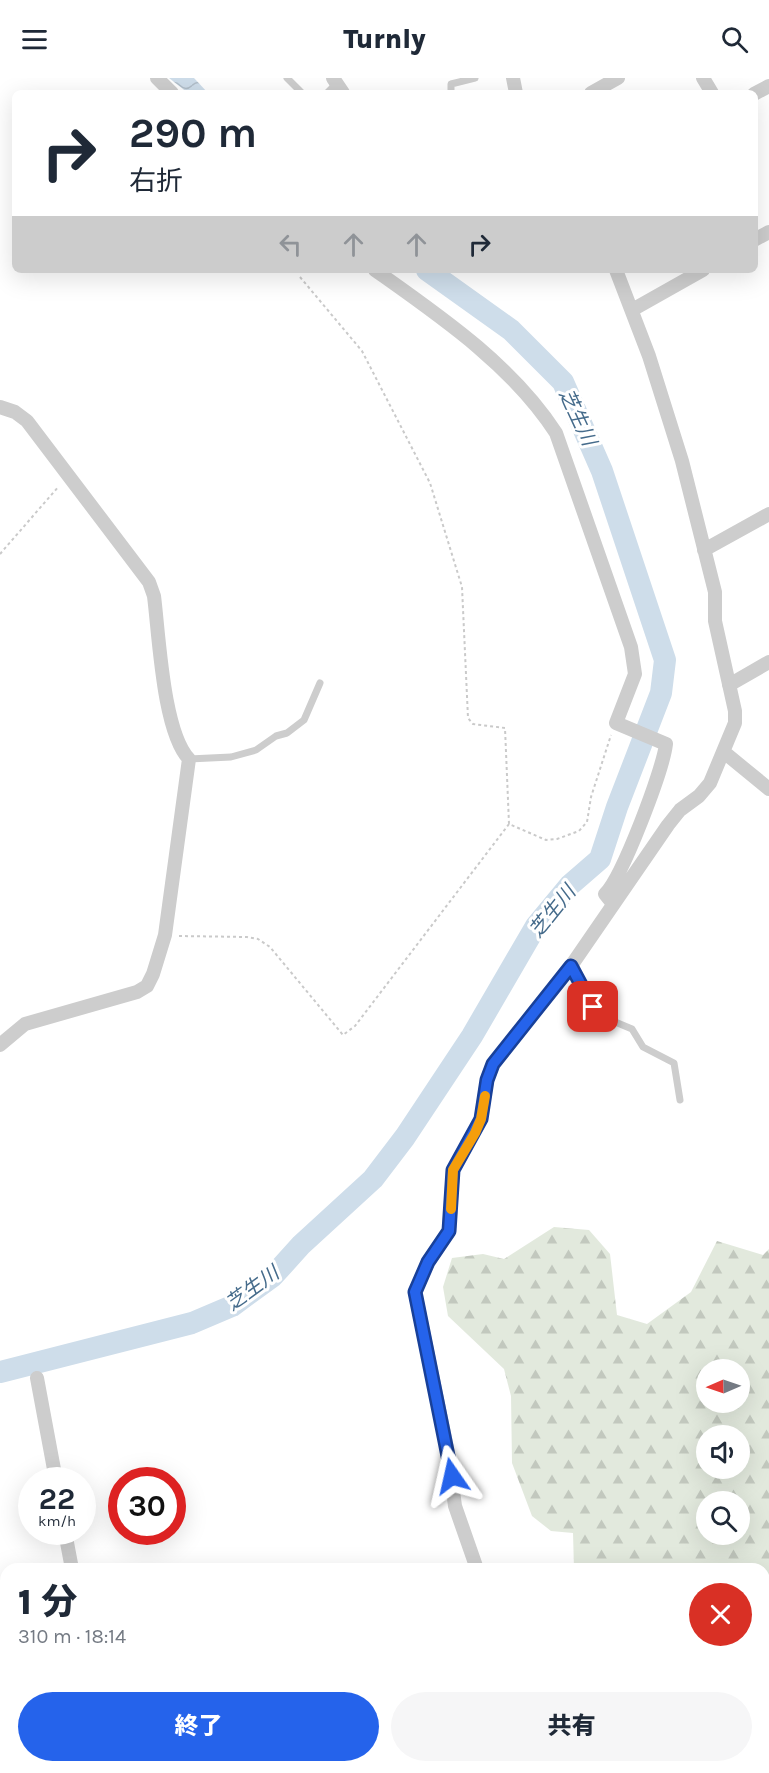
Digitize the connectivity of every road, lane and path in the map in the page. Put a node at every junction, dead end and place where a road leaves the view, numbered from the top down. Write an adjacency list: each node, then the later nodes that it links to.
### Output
1 (157, 78): 5 (street)
2 (287, 78): 6 (lane)
3 (475, 78): 7 (lane)
4 (618, 78): 8 (street)
5 (169, 90)
6 (299, 90)
7 (451, 90)
8 (596, 90)
9 (379, 273): 22 (street)
10 (617, 273): 13 (street)
11 (698, 273): 13 (street)
12 (300, 277): 26 (path)
13 (632, 310): 17 (street)
14 (0, 407): 15 (street)
15 (68, 475): 18 (path); 24 (street)
16 (769, 514): 17 (street)
17 (704, 550): 21 (street)
18 (0, 554)
19 (769, 662): 21 (street)
20 (320, 683): 24 (lane)
21 (729, 684): 23 (street)
22 (620, 725): 26 (path); 27 (street)
23 (725, 753): 25 (street); 27 (street)
24 (189, 759): 28 (street)
25 (769, 789)
26 (509, 824): 28 (path)
27 (613, 904): 29 (street)
28 (165, 935): 30 (street)
29 (571, 966): 31 (lane); 36 (street)
30 (0, 1045)
31 (680, 1100)
32 (37, 1378): 33 (street)
33 (54, 1467)
34 (67, 1545): 35 (street)
35 (71, 1563)
36 (475, 1563)

